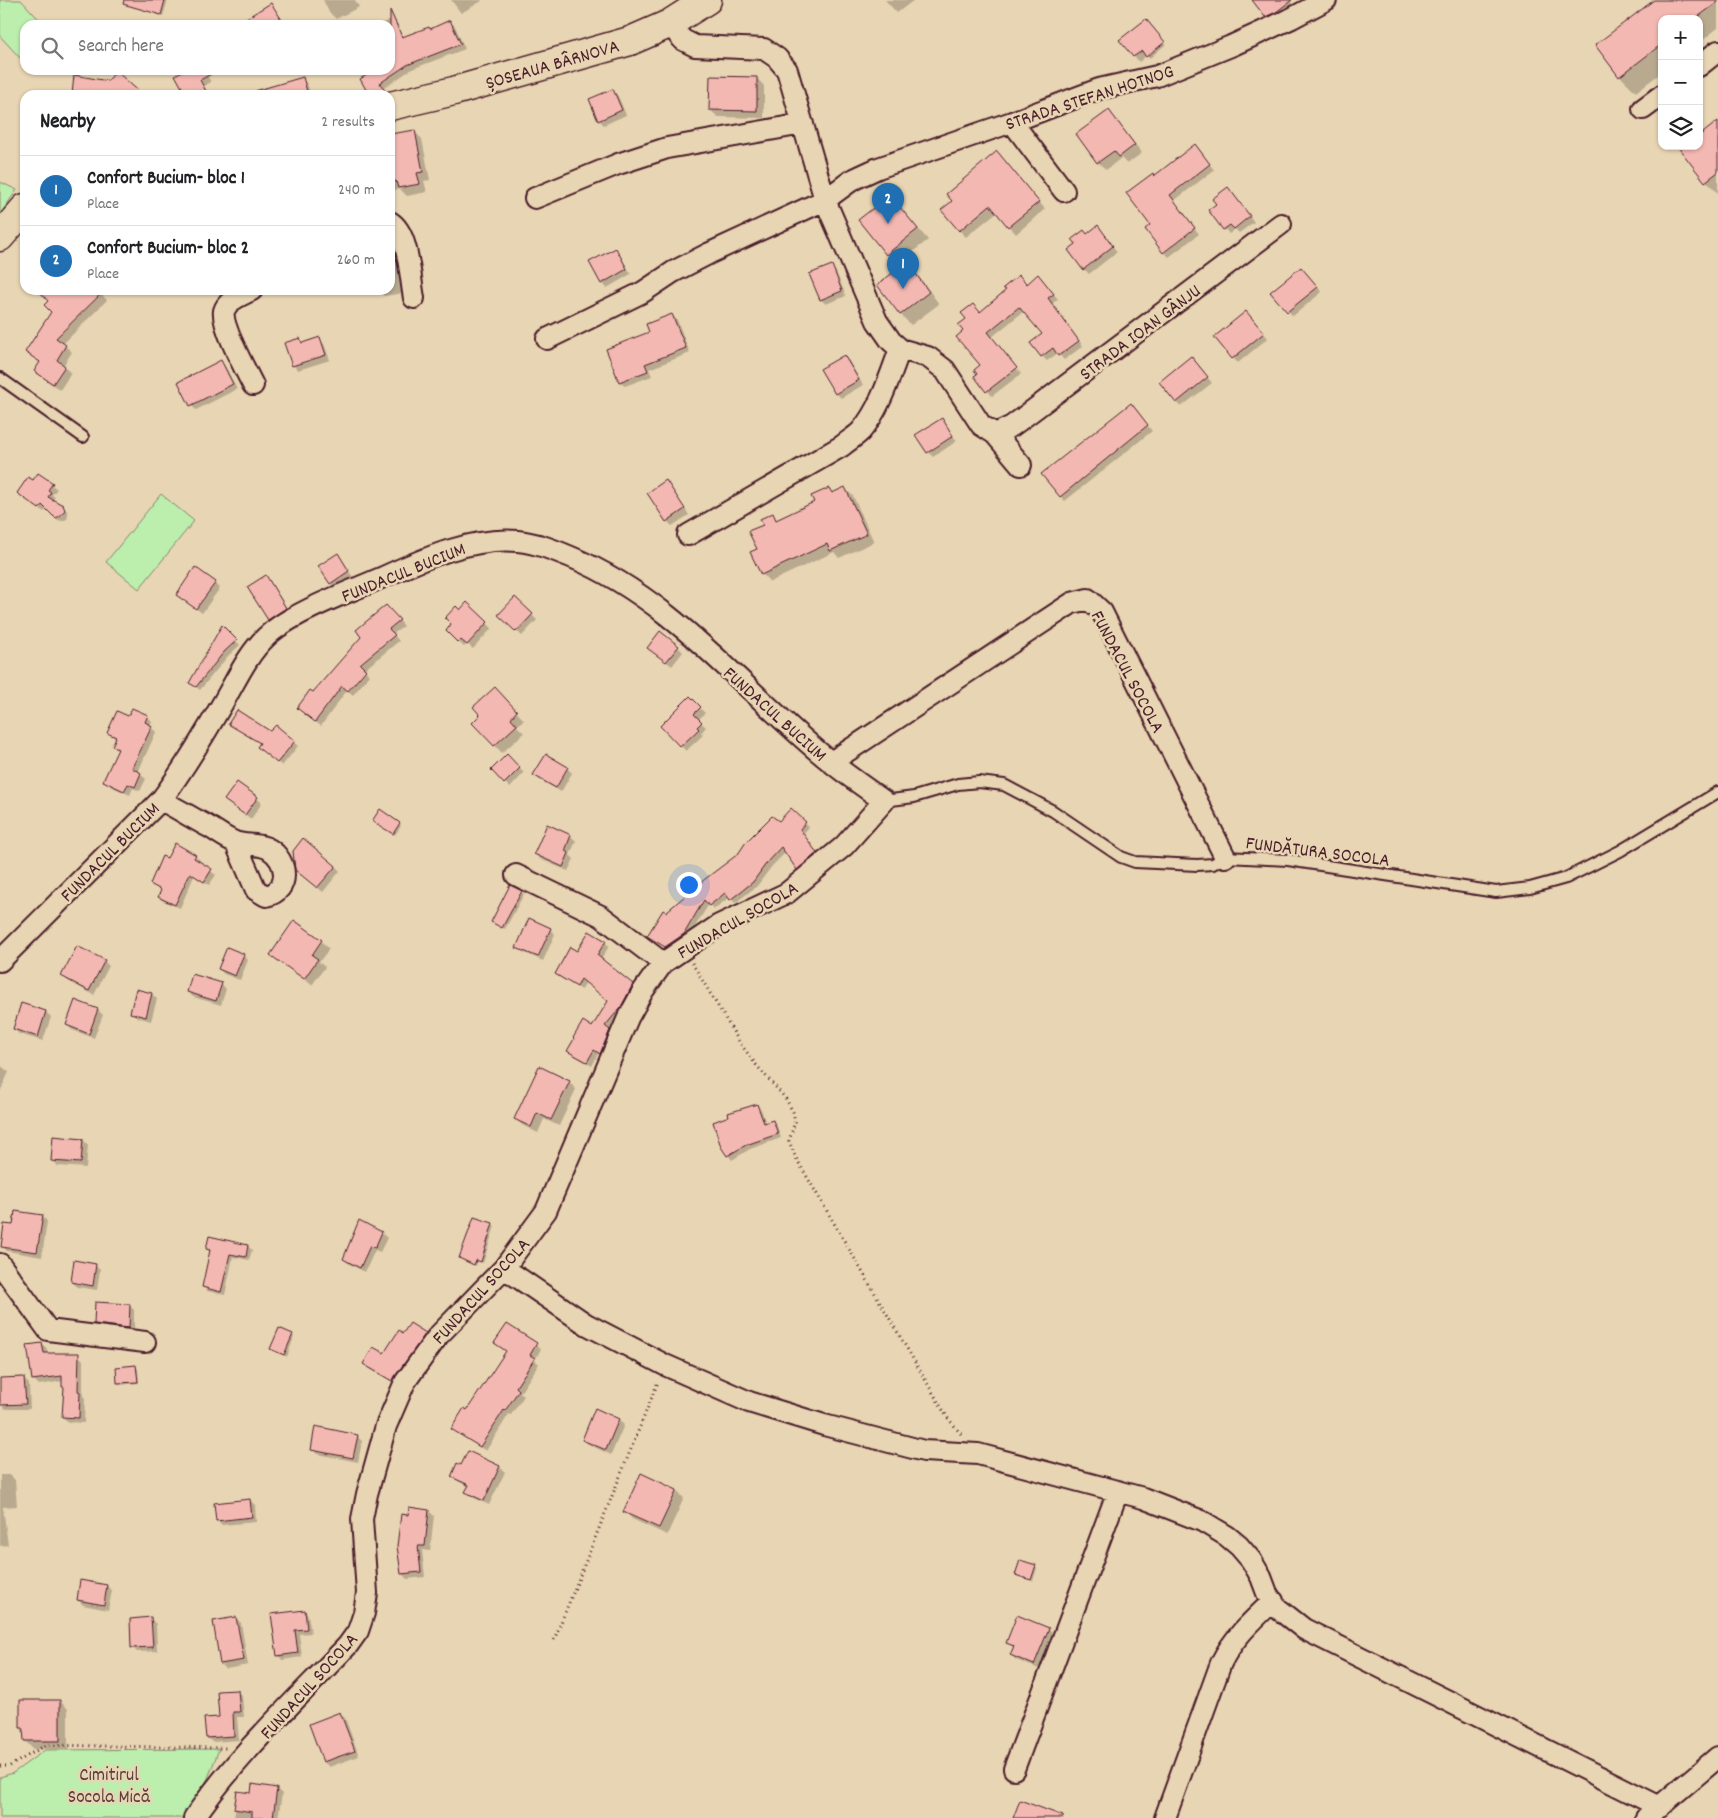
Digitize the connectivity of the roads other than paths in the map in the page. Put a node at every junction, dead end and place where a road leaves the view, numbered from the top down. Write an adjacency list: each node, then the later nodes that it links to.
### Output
1 (707, 0): 3 (main road, ȘOSEAUA BÂRNOVA)
2 (1326, 0): 9 (street, STRADA STEFAN HOTNOG)
3 (668, 24): 7 (main road, ȘOSEAUA BÂRNOVA); 10 (street)
4 (1718, 51): 5 (street)
5 (1703, 63)
6 (1658, 97): 8 (street)
7 (395, 105)
8 (1643, 109)
9 (1012, 122): 11 (street); 13 (street, STRADA STEFAN HOTNOG)
10 (803, 124): 12 (street); 13 (street)
11 (1064, 190)
12 (535, 198)
13 (825, 200): 20 (street, STRADA STEFAN HOTNOG); 21 (street)
14 (20, 214): 17 (main road)
15 (1281, 224): 24 (street, STRADA IOAN GÂNJU)
16 (395, 225): 19 (street)
17 (0, 237)
18 (243, 295): 23 (street)
19 (414, 298)
20 (547, 338)
21 (900, 349): 24 (street); 27 (street)
22 (0, 378): 25 (lane)
23 (253, 385)
24 (995, 434): 26 (street)
25 (83, 437)
26 (1021, 465)
27 (688, 535)
28 (831, 762): 30 (street, FUNDACUL BUCIUM); 31 (street, FUNDACUL BUCIUM); 33 (street, FUNDACUL SOCOLA)
29 (1718, 792): 33 (lane, FUNDĂTURA SOCOLA)
30 (161, 800): 32 (street); 35 (street, FUNDACUL BUCIUM)
31 (884, 801): 33 (lane, FUNDĂTURA SOCOLA); 36 (street, FUNDACUL SOCOLA)
32 (235, 842)
33 (1225, 857)
34 (516, 875): 36 (street)
35 (0, 961)
36 (663, 963): 38 (street, FUNDACUL SOCOLA)
37 (0, 1264): 39 (street)
38 (504, 1268): 40 (street); 45 (street, FUNDACUL SOCOLA)
39 (145, 1342)
40 (1118, 1491): 41 (street); 43 (street)
41 (1272, 1601): 44 (street); 46 (street)
42 (1718, 1757): 44 (street)
43 (1014, 1769)
44 (1653, 1812)
45 (194, 1818)
46 (1165, 1818)

